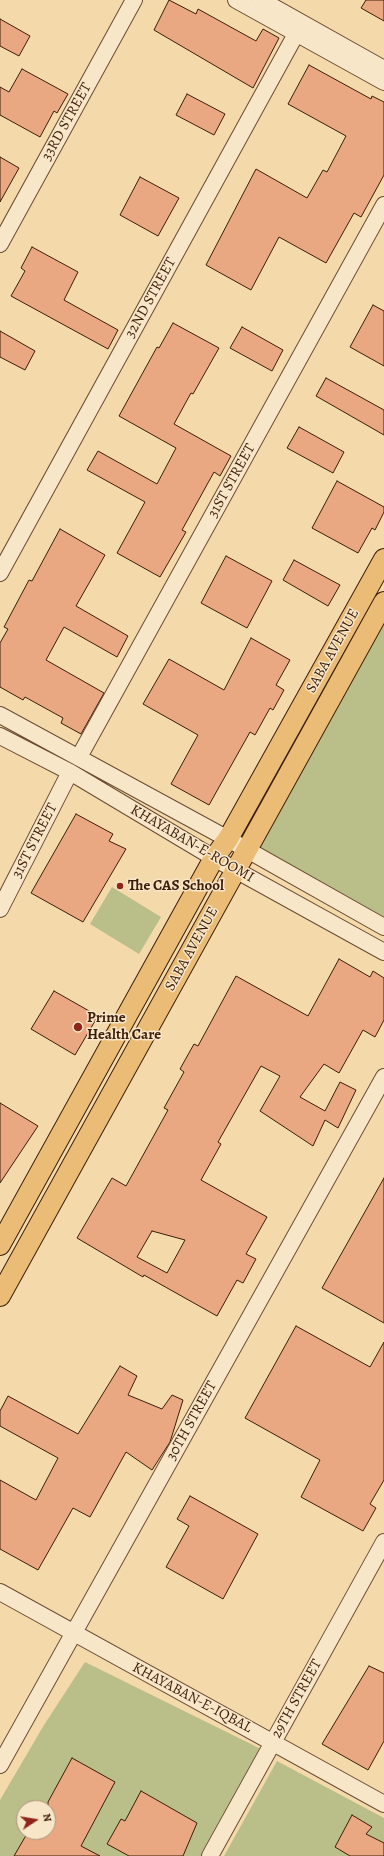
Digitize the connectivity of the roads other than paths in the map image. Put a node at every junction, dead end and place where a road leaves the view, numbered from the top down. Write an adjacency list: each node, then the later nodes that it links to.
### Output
1 (134, 0): 8 (street, 33RD STREET)
2 (236, 0): 4 (street)
3 (261, 0): 4 (street)
4 (299, 28): 5 (street); 6 (street); 10 (street, 32ND STREET)
5 (384, 69)
6 (384, 82)
7 (384, 205): 14 (street, 31ST STREET)
8 (0, 244)
9 (384, 559): 16 (main road, SABA AVENUE)
10 (0, 573)
11 (384, 602): 17 (main road, SABA AVENUE)
12 (0, 715): 14 (street, KHAYABAN-E-ROOMI)
13 (0, 736): 15 (street, KHAYABAN-E-ROOMI)
14 (79, 757): 16 (street, KHAYABAN-E-ROOMI)
15 (70, 772): 18 (street, KHAYABAN-E-ROOMI); 20 (street, 31ST STREET)
16 (228, 839): 17 (street, KHAYABAN-E-ROOMI); 18 (main road, SABA AVENUE)
17 (246, 849): 19 (main road, SABA AVENUE); 21 (street, KHAYABAN-E-ROOMI)
18 (214, 858): 19 (street, KHAYABAN-E-ROOMI); 24 (main road, SABA AVENUE)
19 (235, 870): 22 (street, KHAYABAN-E-ROOMI); 25 (main road, SABA AVENUE)
20 (0, 909)
21 (384, 927)
22 (384, 952)
23 (384, 1077): 28 (street, 30TH STREET)
24 (0, 1245)
25 (0, 1296)
26 (384, 1542): 29 (street, 29TH STREET)
27 (0, 1592): 28 (street, KHAYABAN-E-IQBAL)
28 (73, 1634): 29 (street, KHAYABAN-E-IQBAL); 30 (street, 30TH STREET)
29 (274, 1743): 31 (street, KHAYABAN-E-IQBAL); 32 (street, 29TH STREET)
30 (0, 1765)
31 (384, 1804)
32 (210, 1856)

